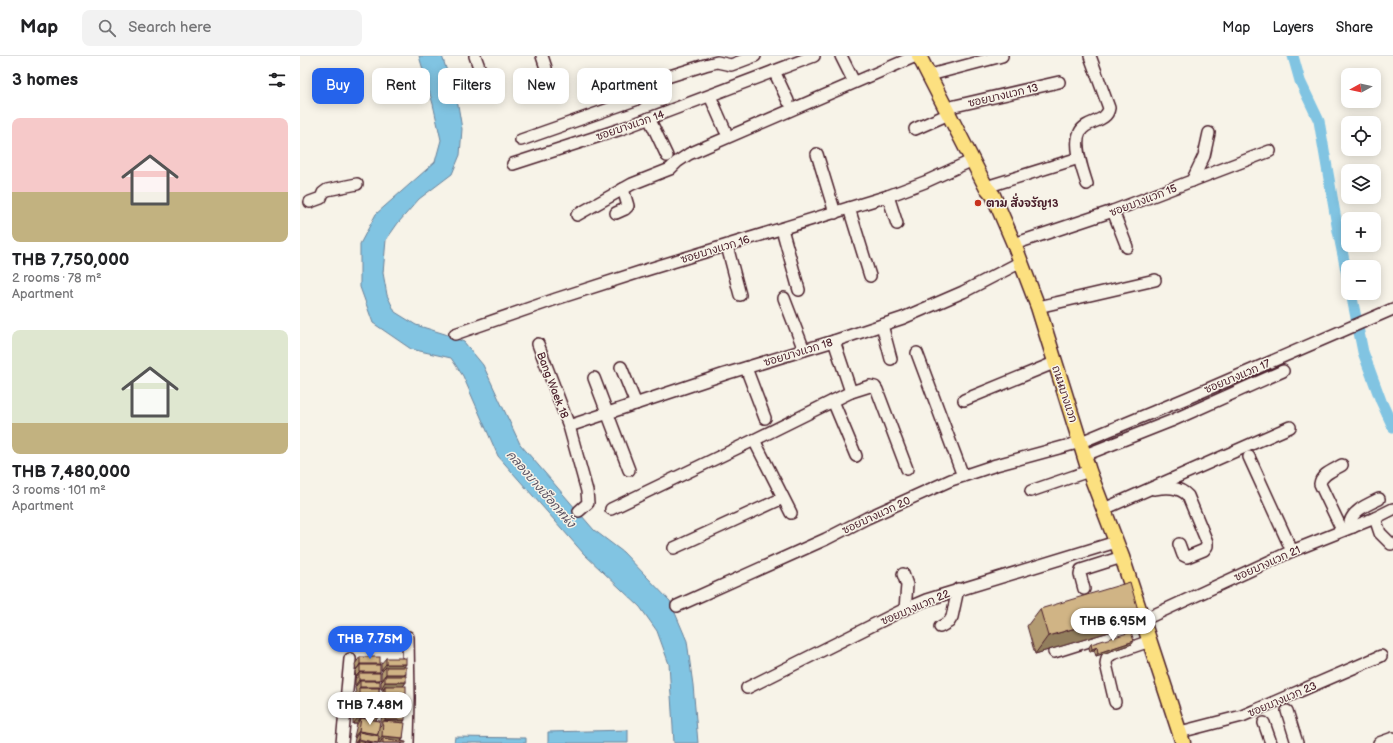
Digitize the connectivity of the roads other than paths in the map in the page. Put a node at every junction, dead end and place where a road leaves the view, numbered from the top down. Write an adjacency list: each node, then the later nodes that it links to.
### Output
1 (475, 56): 9 (street)
2 (542, 56): 10 (street)
3 (755, 56): 22 (street)
4 (814, 56): 11 (street, ซอยบางแวก 14)
5 (841, 56): 13 (street)
6 (918, 56): 12 (main road, ถนนบางแวก); 33 (street)
7 (1002, 56): 12 (street)
8 (1090, 56): 26 (street)
9 (479, 68)
10 (546, 68)
11 (774, 71): 15 (street, ซอยบางแวก 14); 16 (street)
12 (930, 75): 17 (main road, ถนนบางแวก)
13 (853, 80)
14 (1059, 82): 17 (street, ซอยบางแวก 13)
15 (710, 96): 18 (street, ซอยบางแวก 14); 20 (street)
16 (788, 101)
17 (948, 111): 19 (street, ซอยบางแวก 13); 27 (main road, ถนนบางแวก)
18 (649, 118): 25 (street); 28 (street, ซอยบางแวก 14)
19 (915, 128)
20 (725, 130)
21 (1209, 133): 29 (street)
22 (521, 140)
23 (1270, 151): 29 (street, ซอยบางแวก 15)
24 (817, 154): 39 (street)
25 (667, 156)
26 (1079, 158): 31 (street); 32 (street)
27 (973, 160): 32 (main road, ถนนบางแวก); 34 (street, ซอยบางแวก 16)
28 (513, 164)
29 (1192, 181): 37 (street, ซอยบางแวก 15)
30 (357, 184): 35 (street)
31 (1087, 184)
32 (986, 187): 43 (main road, ถนนบางแวก)
33 (623, 189): 38 (street); 40 (street)
34 (888, 196): 36 (street, ซอยบางแวก 16); 41 (street)
35 (310, 202)
36 (849, 208): 39 (street, ซอยบางแวก 16); 47 (street)
37 (1113, 211): 43 (street, ซอยบางแวก 15); 45 (street)
38 (616, 213)
39 (835, 213): 42 (street, ซอยบางแวก 16)
40 (576, 215)
41 (897, 224)
42 (782, 229): 44 (street, ซอยบางแวก 16); 49 (street)
43 (1014, 244): 46 (main road, ถนนบางแวก)
44 (727, 246): 50 (street); 55 (street, ซอยบางแวก 16)
45 (1127, 248)
46 (1021, 262): 52 (main road, ถนนบางแวก); 54 (street, ซอยบางแวก 18)
47 (870, 276)
48 (1155, 280): 52 (street)
49 (799, 290)
50 (740, 295)
51 (784, 298): 58 (street)
52 (1038, 307): 61 (main road, ถนนบางแวก)
53 (1393, 309): 75 (street, ซอยบางแวก 17)
54 (882, 325): 56 (street, ซอยบางแวก 18); 60 (street)
55 (455, 334)
56 (834, 341): 58 (street, ซอยบางแวก 18); 66 (street)
57 (538, 344): 72 (street, Bang Waek 18)
58 (804, 350): 63 (street, ซอยบางแวก 18)
59 (917, 353): 82 (street)
60 (891, 359)
61 (1054, 363): 67 (street); 75 (main road, ถนนบางแวก)
62 (621, 367): 69 (street)
63 (746, 368): 69 (street, ซอยบางแวก 18); 71 (street)
64 (1283, 371): 75 (street)
65 (594, 378): 70 (street)
66 (851, 392): 68 (street); 79 (street)
67 (964, 400)
68 (833, 401): 74 (street); 76 (street)
69 (636, 404): 70 (street, ซอยบางแวก 18)
70 (608, 414): 72 (street, ซอยบางแวก 18); 80 (street)
71 (765, 418)
72 (569, 426): 90 (street, Bang Waek 18)
73 (1290, 427): 84 (street)
74 (754, 440): 85 (street); 87 (street)
75 (1083, 448): 81 (main road, ถนนบางแวก); 82 (street, ซอยบางแวก 20)
76 (856, 456)
77 (1249, 457): 98 (street)
78 (1342, 465): 93 (street)
79 (907, 469)
80 (629, 470)
81 (1089, 472): 83 (street); 88 (main road, ถนนบางแวก)
82 (963, 476): 104 (street, ซอยบางแวก 20)
83 (1031, 490)
84 (1147, 490): 88 (street); 95 (street)
85 (783, 498): 91 (street); 97 (street)
86 (1379, 499): 93 (street)
87 (611, 509)
88 (1104, 509): 94 (main road, ถนนบางแวก)
89 (1393, 509): 92 (street, ซอยบางแวก 21)
90 (579, 511)
91 (791, 513)
92 (1375, 518): 93 (street, ซอยบางแวก 21); 96 (street)
93 (1348, 528): 98 (street, ซอยบางแวก 21)
94 (1116, 542): 99 (main road, ถนนบางแวก); 101 (street, ซอยบางแวก 22)
95 (1179, 544)
96 (1391, 544)
97 (674, 548)
98 (1292, 551): 106 (street, ซอยบางแวก 21)
99 (1122, 557): 102 (street); 103 (main road, ถนนบางแวก)
100 (903, 574): 105 (street)
101 (958, 589): 105 (street, ซอยบางแวก 22); 107 (street)
102 (1084, 589)
103 (1137, 604): 106 (main road, ถนนบางแวก); 110 (street)
104 (677, 606)
105 (905, 609): 113 (street, ซอยบางแวก 22)
106 (1143, 620): 109 (main road, ถนนบางแวก)
107 (940, 627)
108 (408, 638): 120 (street)
109 (1150, 641): 114 (street); 118 (main road, ถนนบางแวก)
110 (1054, 652)
111 (1381, 656): 118 (street, ซอยบางแวก 23)
112 (350, 658): 119 (street)
113 (747, 688)
114 (1115, 702)
115 (1287, 711): 122 (street)
116 (1264, 723): 121 (street)
117 (1393, 738): 123 (street)
118 (1182, 740)
119 (342, 743)
120 (408, 743)
121 (1271, 743)
122 (1297, 743)
123 (1379, 743)

